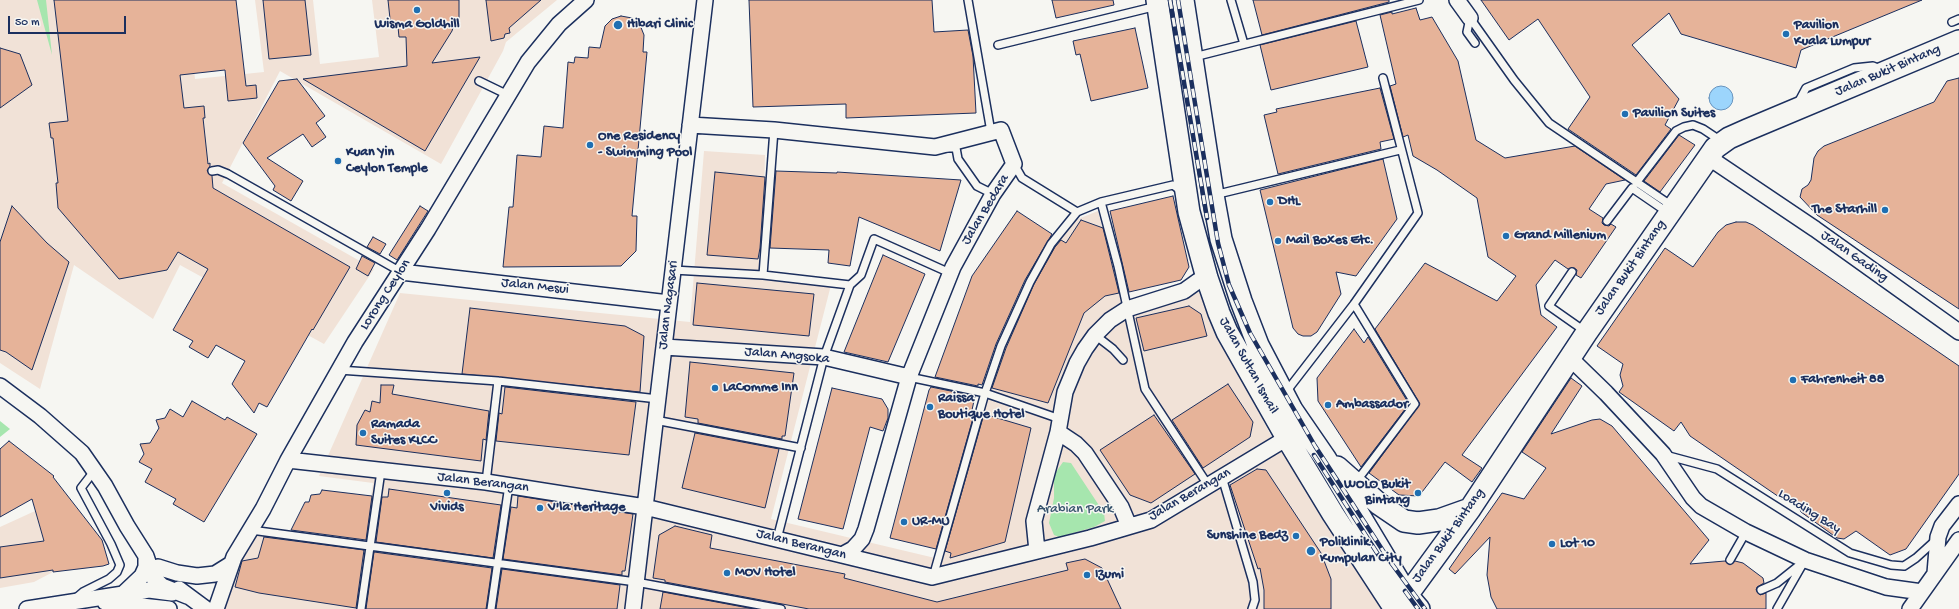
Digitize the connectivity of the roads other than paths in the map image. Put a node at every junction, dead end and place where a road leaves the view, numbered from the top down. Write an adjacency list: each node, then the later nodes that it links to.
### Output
1 (586, 0): 17 (street, Lorong Ceylon)
2 (705, 0): 18 (street, Jalan Nagasari)
3 (968, 0): 20 (lane)
4 (1183, 0): 14 (main road, Jalan Sultan Ismail)
5 (1231, 0): 12 (lane)
6 (1419, 0): 12 (lane)
7 (1458, 0): 9 (street)
8 (1158, 3): 13 (lane); 30 (main road, Jalan Sultan Ismail)
9 (1470, 18): 11 (lane); 27 (lane)
10 (1959, 41): 21 (main road, Jalan Bukit Bintang)
11 (1475, 43)
12 (1244, 44): 14 (lane)
13 (998, 45)
14 (1192, 57): 29 (main road, Jalan Sultan Ismail)
15 (1383, 78): 23 (lane)
16 (479, 81): 17 (lane)
17 (508, 95): 36 (street, Lorong Ceylon)
18 (690, 125): 19 (street); 35 (street, Jalan Nagasari)
19 (774, 130): 22 (street); 39 (lane)
20 (991, 132): 22 (street); 25 (street, Jalan Bedara)
21 (1722, 142): 24 (main road, Jalan Bukit Bintang); 27 (lane)
22 (935, 147): 28 (lane)
23 (1400, 150): 29 (lane); 43 (lane)
24 (1708, 157): 32 (main road, Jalan Bukit Bintang); 46 (street, Jalan Gading)
25 (1014, 164): 28 (street, Jalan Bedara); 33 (lane)
26 (212, 171): 36 (lane)
27 (1636, 183): 32 (lane)
28 (993, 194): 38 (street, Jalan Bedara)
29 (1212, 195): 57 (main road, Jalan Sultan Ismail)
30 (1187, 198): 31 (lane); 40 (main road, Jalan Sultan Ismail)
31 (1101, 202): 33 (lane); 44 (lane)
32 (1671, 211): 34 (lane); 45 (main road, Jalan Bukit Bintang)
33 (1077, 212): 56 (lane)
34 (1607, 221)
35 (673, 270): 39 (lane); 42 (street, Jalan Nagasari)
36 (401, 272): 42 (street, Jalan Mesui); 52 (street, Lorong Ceylon)
37 (1572, 272): 45 (lane)
38 (950, 273): 41 (lane); 53 (street, Jalan Bedara)
39 (763, 275): 41 (lane)
40 (1206, 275): 44 (street); 61 (main road, Jalan Sultan Ismail)
41 (850, 285): 49 (lane)
42 (669, 302): 48 (street, Jalan Nagasari)
43 (1354, 304): 57 (lane); 69 (lane)
44 (1126, 309): 47 (street); 72 (lane)
45 (1587, 332): 50 (main road, Jalan Bukit Bintang)
46 (1959, 332)
47 (1095, 335): 51 (lane); 60 (street)
48 (664, 347): 49 (street, Jalan Angsoka); 58 (street, Jalan Nagasari)
49 (824, 357): 53 (street, Jalan Angsoka); 62 (lane)
50 (1571, 359): 63 (street); 75 (main road, Jalan Bukit Bintang)
51 (1123, 360)
52 (339, 370): 54 (lane); 65 (street, Lorong Ceylon)
53 (909, 377): 56 (lane); 85 (street, Jalan Bedara)
54 (498, 381): 58 (lane); 70 (lane)
55 (0, 386): 66 (street)
56 (984, 393): 60 (lane); 92 (lane)
57 (1284, 394): 64 (main road, Jalan Sultan Ismail)
58 (658, 399): 59 (street, Jalan Nagasari)
59 (655, 420): 62 (lane); 74 (street, Jalan Nagasari)
60 (1059, 426): 76 (street); 83 (street)
61 (1287, 438): 68 (street, Jalan Berangan); 100 (main road, Jalan Sultan Ismail)
62 (801, 448): 80 (lane)
63 (1663, 454): 78 (street); 79 (lane, Loading Bay)
64 (1325, 458): 69 (main road); 100 (main road, Jalan Sultan Ismail)
65 (288, 460): 67 (street, Jalan Berangan); 77 (street, Lorong Ceylon)
66 (95, 469): 84 (street); 99 (lane)
67 (381, 471): 70 (street, Jalan Berangan); 82 (lane)
68 (1222, 477): 72 (street, Jalan Berangan); 109 (lane)
69 (1354, 480): 75 (main road)
70 (486, 482): 71 (street, Jalan Berangan)
71 (509, 485): 74 (street, Jalan Berangan); 88 (lane)
72 (1208, 485): 76 (street, Jalan Berangan)
73 (1959, 504): 79 (street)
74 (645, 507): 80 (street, Jalan Berangan); 93 (street, Jalan Nagasari)
75 (1470, 509): 100 (main road, Jalan Bukit Bintang)
76 (1128, 526): 83 (street, Jalan Berangan)
77 (250, 530): 82 (lane); 89 (street, Lorong Ceylon)
78 (1746, 532): 86 (lane); 87 (street)
79 (1938, 537): 91 (street)
80 (777, 539): 85 (street, Jalan Berangan)
81 (1959, 540): 91 (street)
82 (370, 546): 88 (lane); 105 (lane)
83 (1037, 551): 92 (street, Jalan Berangan)
84 (146, 556): 90 (street); 96 (street); 97 (street)
85 (842, 556): 92 (street, Jalan Berangan)
86 (1730, 560)
87 (1805, 560): 94 (lane); 95 (street); 110 (lane)
88 (498, 563): 93 (lane); 106 (lane)
89 (231, 564): 90 (street); 104 (street, Lorong Ceylon)
90 (158, 567): 97 (street)
91 (1935, 573): 95 (street)
92 (932, 577)
93 (636, 582): 107 (street, Jalan Nagasari); 108 (lane)
94 (1761, 590)
95 (1922, 592): 111 (street)
96 (122, 594): 97 (street); 98 (street)
97 (187, 596): 103 (street)
98 (92, 600): 99 (street); 102 (street)
99 (71, 602): 101 (street)
100 (1404, 605)
101 (27, 609)
102 (169, 609)
103 (206, 609)
104 (216, 609)
105 (361, 609)
106 (491, 609)
107 (633, 609)
108 (781, 609)
109 (1252, 609)
110 (1777, 609)
111 (1910, 609)

